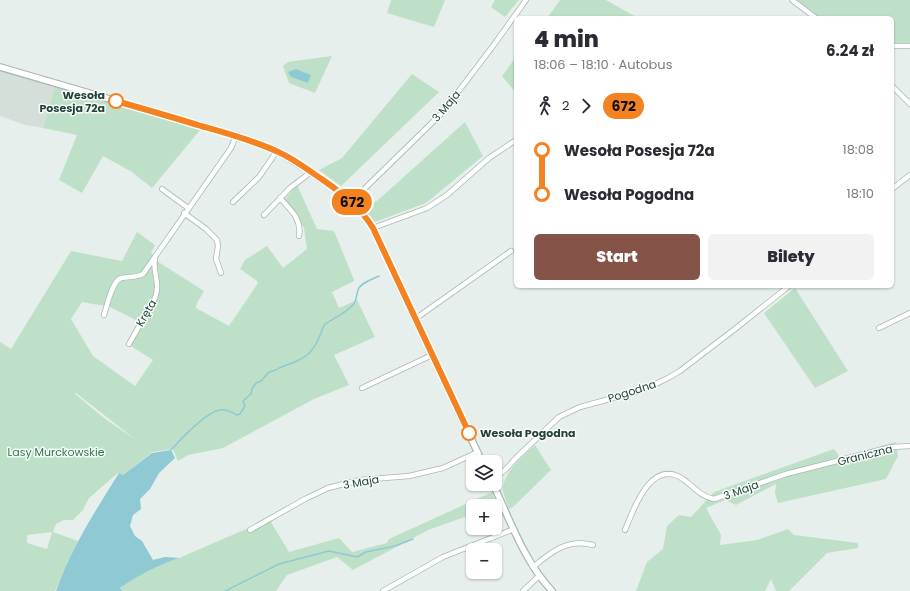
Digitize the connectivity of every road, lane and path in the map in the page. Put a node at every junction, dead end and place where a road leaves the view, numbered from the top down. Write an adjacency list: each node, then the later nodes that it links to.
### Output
1 (526, 0): 3 (street, 3 Maja)
2 (792, 0): 4 (street)
3 (515, 16)
4 (813, 16)
5 (514, 17): 19 (street, 3 Maja)
6 (894, 46): 7 (street)
7 (910, 46)
8 (0, 67): 11 (street)
9 (894, 88): 10 (street)
10 (910, 104)
11 (236, 136): 13 (street); 21 (street)
12 (514, 141): 24 (street)
13 (278, 152): 14 (street); 20 (street)
14 (311, 172): 18 (street); 19 (street)
15 (910, 175): 16 (street)
16 (894, 187)
17 (162, 189): 21 (street)
18 (280, 198): 23 (street); 25 (street)
19 (352, 201): 24 (street)
20 (233, 202)
21 (188, 208): 22 (street)
22 (184, 213): 27 (street); 28 (street)
23 (264, 215)
24 (373, 228): 32 (street)
25 (299, 236)
26 (511, 251): 32 (street)
27 (155, 258): 31 (street); 34 (street, Kręta)
28 (221, 273)
29 (787, 288): 41 (street, Pogodna)
30 (910, 313): 33 (street)
31 (104, 315)
32 (416, 319): 35 (street)
33 (879, 328)
34 (129, 344)
35 (432, 355): 36 (street); 38 (street)
36 (362, 388)
37 (910, 446): 40 (street, Graniczna)
38 (478, 452): 39 (street); 44 (street, 3 Maja)
39 (479, 455)
40 (820, 466): 45 (street, 3 Maja)
41 (502, 472)
42 (496, 491): 43 (street)
43 (514, 529): 47 (street); 49 (street)
44 (250, 530)
45 (625, 530)
46 (593, 545): 47 (street)
47 (533, 567): 48 (street)
48 (539, 576): 50 (street); 51 (street)
49 (383, 591)
50 (523, 591)
51 (552, 591)

